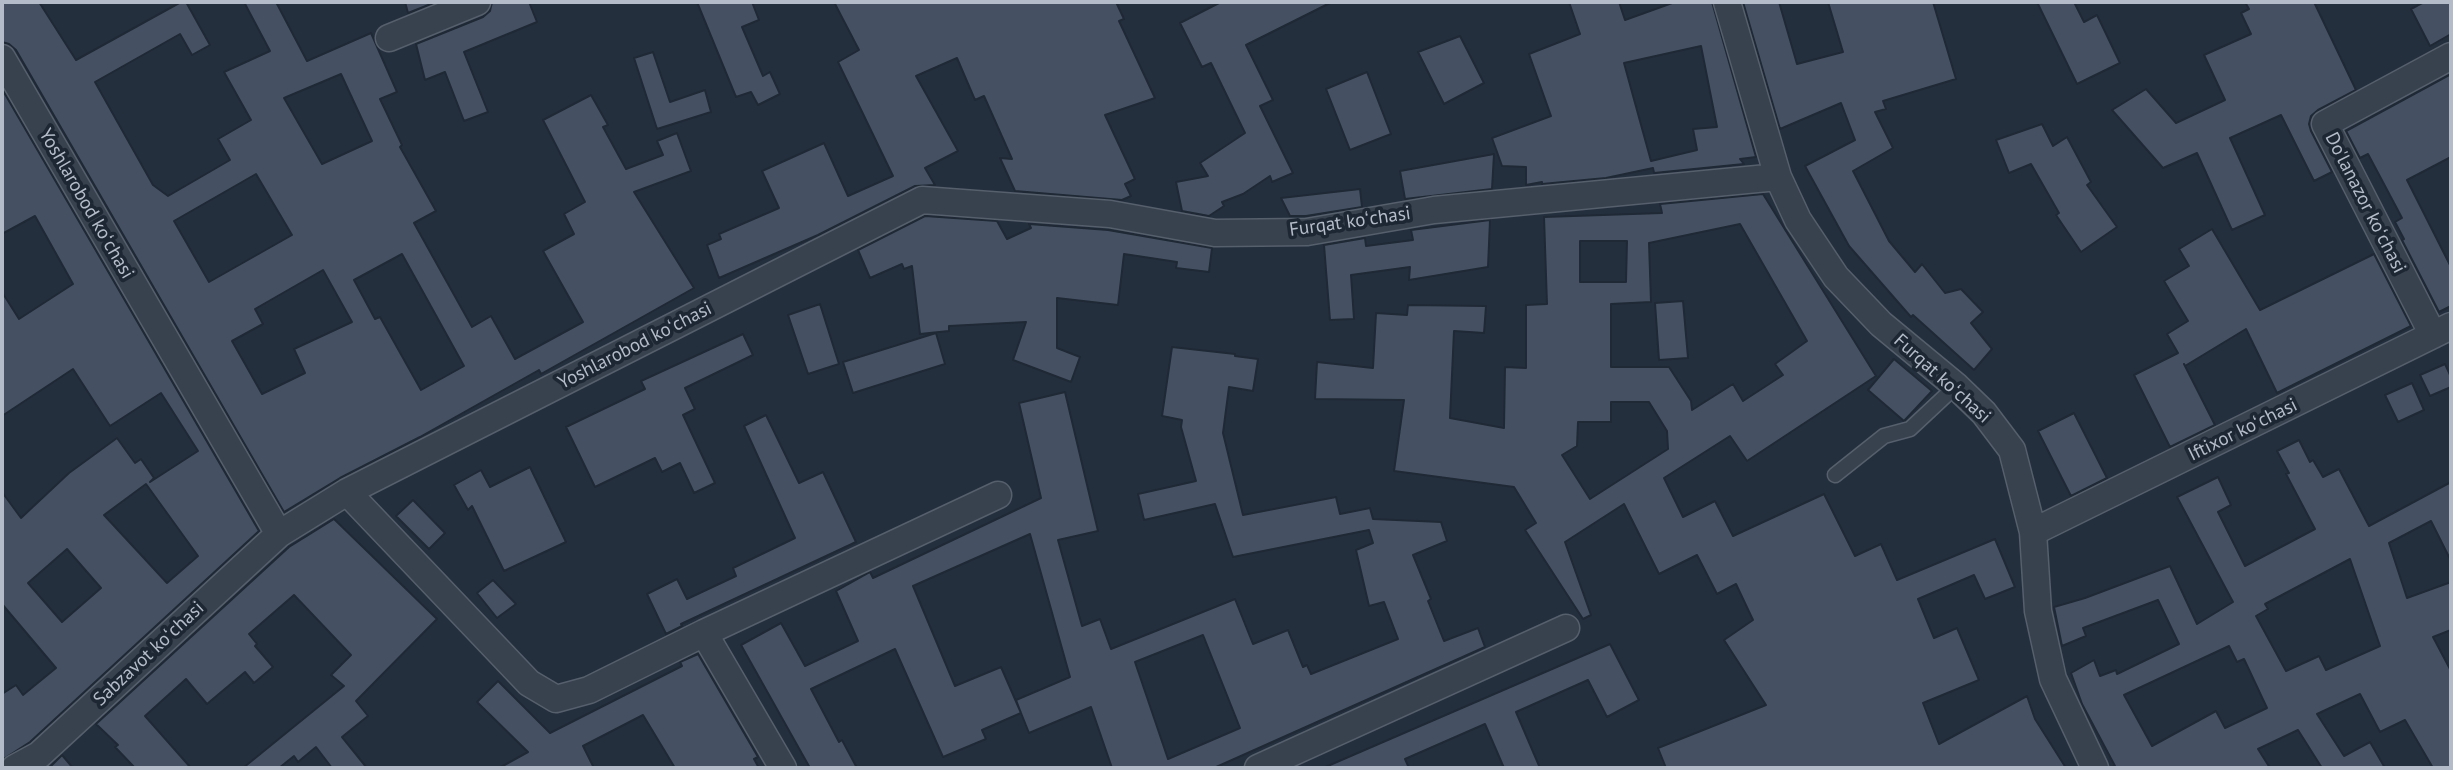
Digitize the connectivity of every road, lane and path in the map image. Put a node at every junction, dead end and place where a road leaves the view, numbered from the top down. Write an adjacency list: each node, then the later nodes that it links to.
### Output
1 (477, 2): 3 (street)
2 (1727, 2): 6 (street, Furqat koʻchasi)
3 (389, 38)
4 (2451, 56): 8 (street, Do'lanazor koʻchasi)
5 (2, 58): 14 (street, Yoshlarobod koʻchasi)
6 (1778, 177): 7 (street, Furqat koʻchasi); 9 (street, Furqat koʻchasi)
7 (922, 201): 11 (street, Yoshlarobod koʻchasi)
8 (2442, 330): 13 (street, Iftixor koʻchasi)
9 (1956, 386): 10 (lane); 13 (street, Furqat koʻchasi)
10 (1835, 475)
11 (347, 492): 14 (street, Yoshlarobod koʻchasi); 16 (street)
12 (998, 495): 16 (street)
13 (2033, 532): 20 (street, Furqat koʻchasi)
14 (279, 534): 17 (street, Sabzavot koʻchasi)
15 (1566, 628): 19 (street)
16 (704, 633): 18 (street)
17 (15, 768)
18 (783, 768)
19 (1258, 768)
20 (2095, 768)

